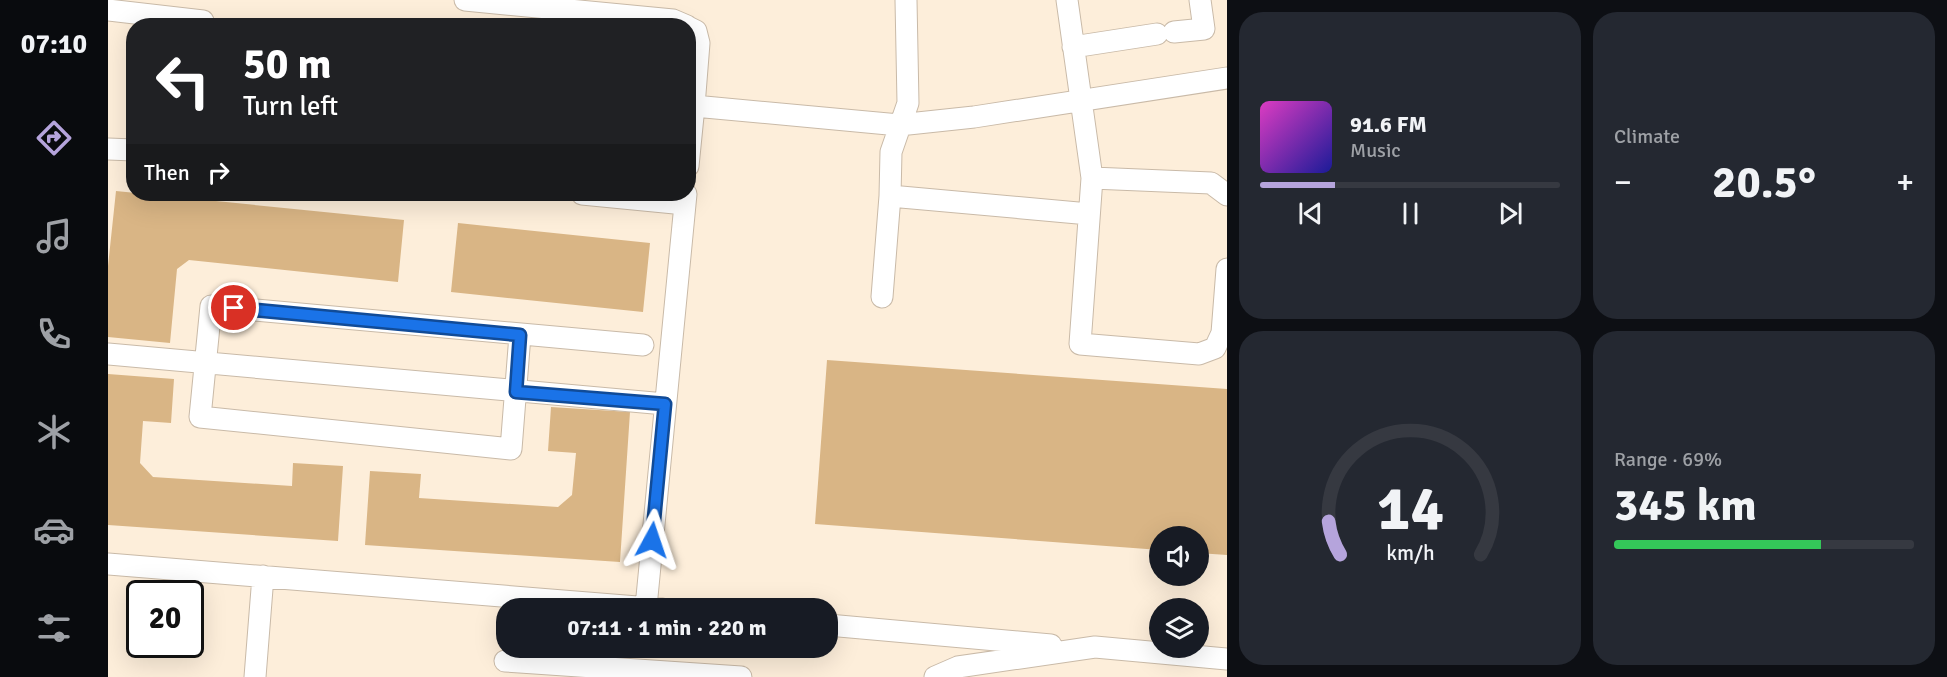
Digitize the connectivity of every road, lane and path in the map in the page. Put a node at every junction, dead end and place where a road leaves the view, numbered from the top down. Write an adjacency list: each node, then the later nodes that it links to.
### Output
1 (465, 0): 7 (lane)
2 (906, 0): 14 (lane)
3 (1067, 0): 9 (lane)
4 (1200, 0): 9 (lane)
5 (108, 10): 6 (lane)
6 (204, 15)
7 (652, 18)
8 (696, 31): 11 (lane)
9 (1073, 47): 12 (lane)
10 (1227, 78): 12 (lane)
11 (696, 81)
12 (1081, 101): 14 (lane); 17 (lane)
13 (696, 106): 14 (lane)
14 (899, 125): 19 (lane)
15 (108, 149): 16 (lane)
16 (126, 150)
17 (1092, 178): 18 (lane); 21 (lane)
18 (1227, 195)
19 (890, 196): 21 (lane); 23 (lane)
20 (686, 201): 29 (lane)
21 (1089, 214): 22 (lane)
22 (1227, 269)
23 (882, 297)
24 (520, 335): 25 (lane); 27 (lane); 28 (lane)
25 (643, 345)
26 (108, 354): 27 (lane)
27 (205, 362): 28 (lane); 28 (lane)
28 (516, 392): 29 (lane)
29 (665, 404): 33 (lane)
30 (108, 564): 31 (lane)
31 (263, 576): 32 (lane); 38 (lane)
32 (532, 598)
33 (655, 598)
34 (838, 626): 35 (lane)
35 (1084, 649): 36 (lane); 40 (lane)
36 (1227, 659)
37 (505, 661): 39 (lane)
38 (255, 677)
39 (741, 677)
40 (935, 677)

